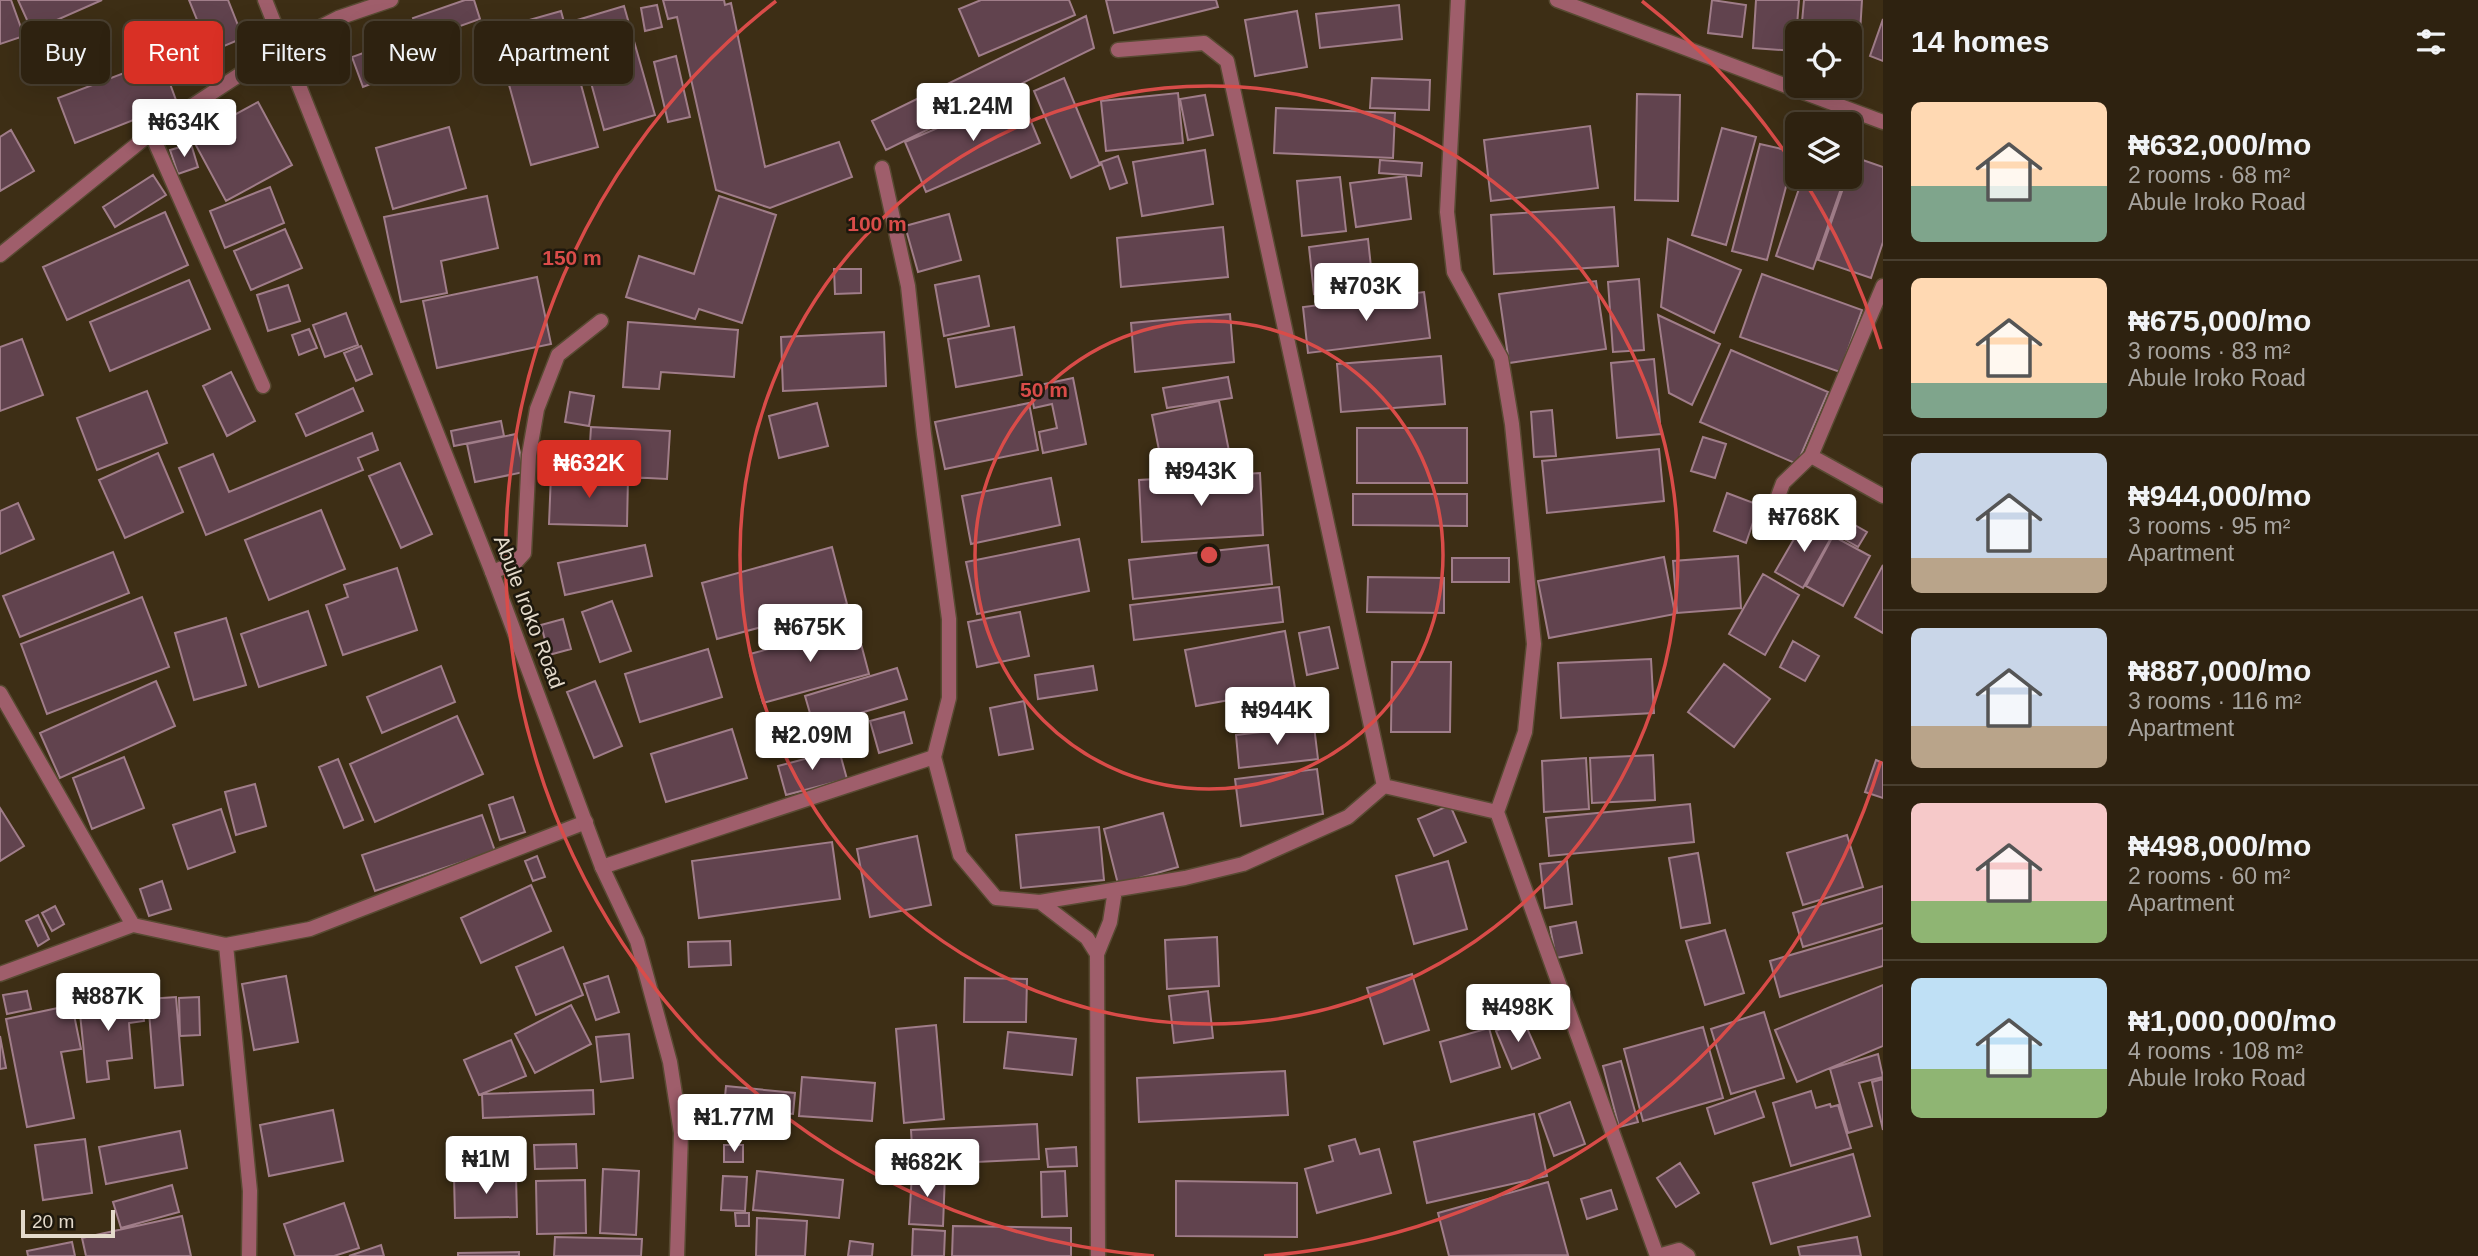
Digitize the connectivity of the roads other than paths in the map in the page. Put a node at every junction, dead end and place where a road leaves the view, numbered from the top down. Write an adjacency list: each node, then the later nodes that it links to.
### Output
1 (265, 0): 5 (street, Abule Iroko Road)
2 (391, 0): 6 (street)
3 (1458, 0): 24 (street)
4 (1557, 0): 10 (street)
5 (273, 21)
6 (332, 21)
7 (1118, 50): 23 (street)
8 (237, 76): 11 (street)
9 (298, 84): 20 (street, Abule Iroko Road)
10 (1883, 122)
11 (151, 133): 13 (street); 16 (street)
12 (882, 168): 22 (street)
13 (0, 255)
14 (1883, 286): 17 (street)
15 (601, 321): 20 (street)
16 (263, 386)
17 (1811, 456): 18 (street); 19 (street)
18 (1883, 496)
19 (1767, 526)
20 (492, 572): 25 (street, Abule Iroko Road)
21 (0, 693): 29 (street)
22 (934, 757): 26 (street); 28 (street)
23 (1384, 786): 24 (street); 27 (street)
24 (1497, 812): 36 (street)
25 (586, 822): 26 (street, Abule Iroko Road); 30 (street)
26 (602, 867): 34 (street, Abule Iroko Road)
27 (1115, 890): 28 (street); 31 (street)
28 (1040, 902): 31 (street)
29 (133, 925): 30 (street); 32 (street)
30 (226, 945): 33 (street)
31 (1097, 954): 35 (street)
32 (0, 974)
33 (249, 1256)
34 (677, 1256)
35 (1098, 1256)
36 (1657, 1256): 37 (street)
37 (1688, 1256)

